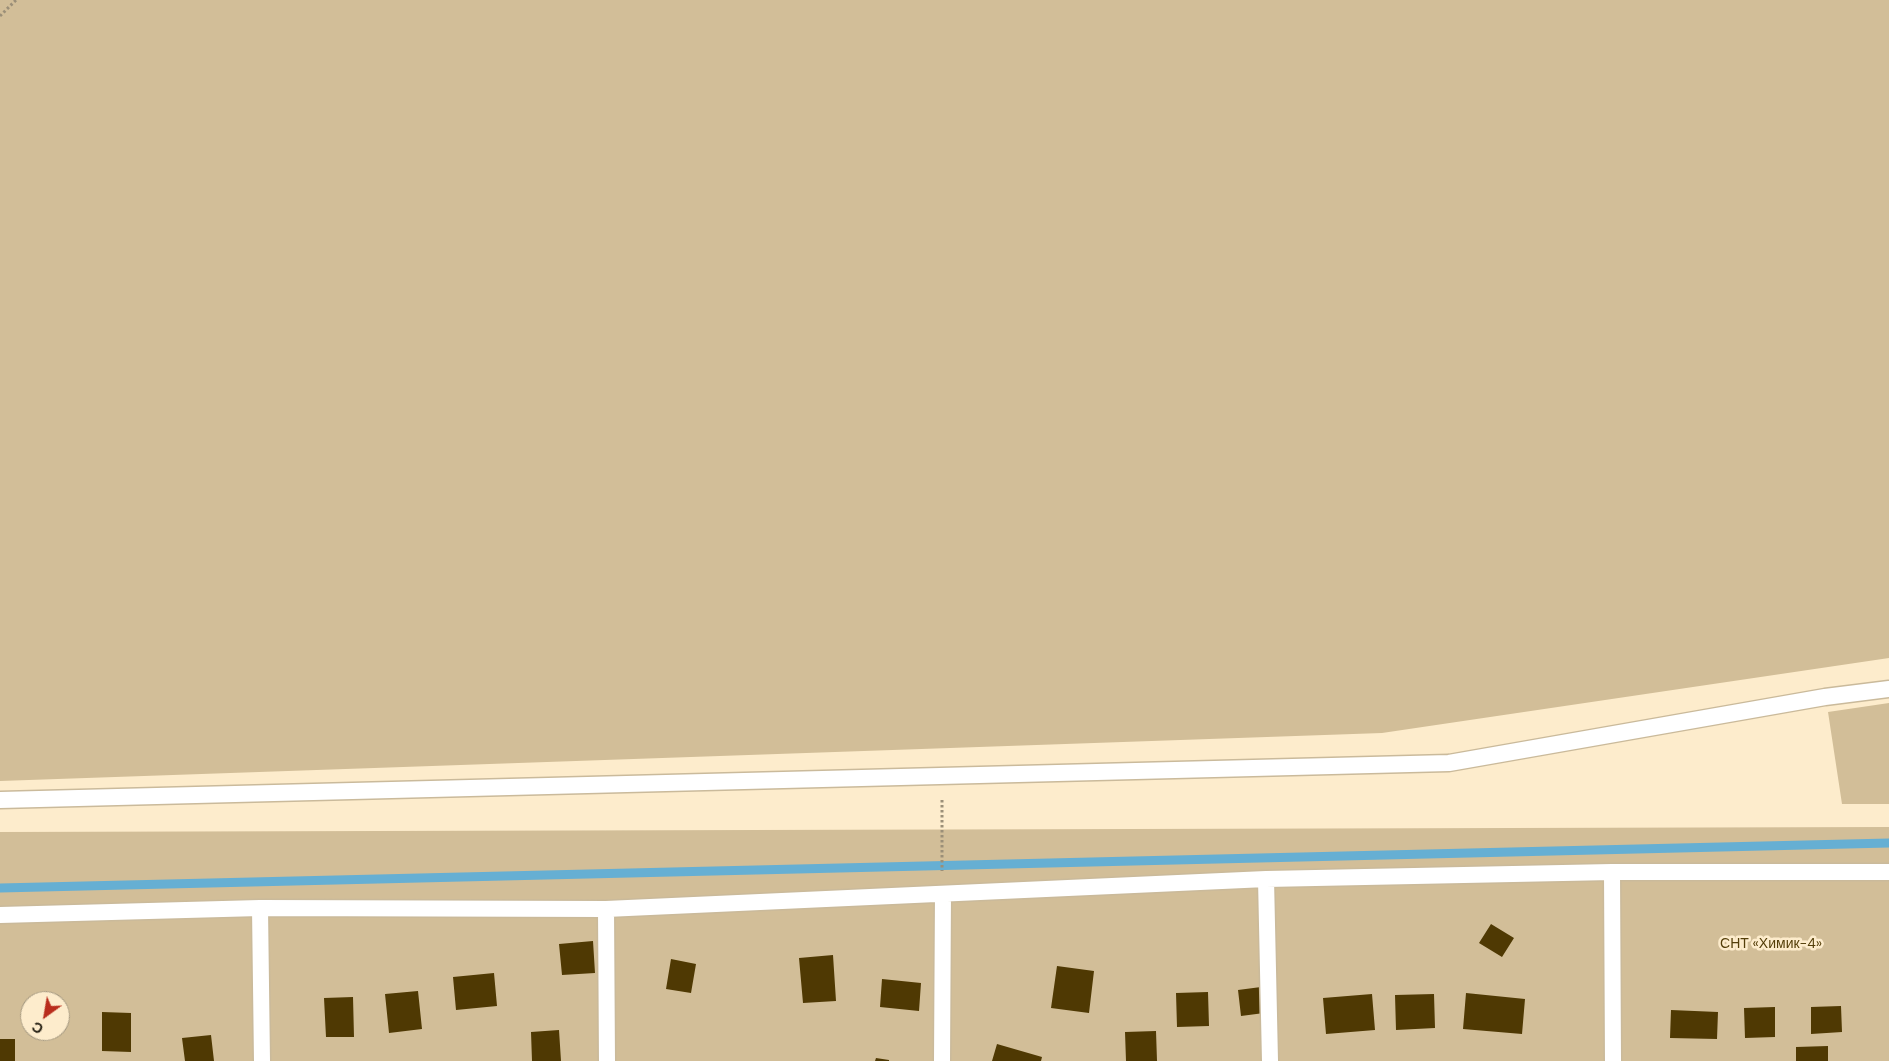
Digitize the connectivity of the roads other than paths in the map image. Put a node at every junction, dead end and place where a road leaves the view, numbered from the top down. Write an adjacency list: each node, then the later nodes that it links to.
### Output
1 (1889, 689): 2 (lane)
2 (0, 800)
3 (1612, 872): 4 (lane); 5 (lane); 14 (lane)
4 (1889, 872)
5 (1266, 879): 6 (lane); 13 (lane)
6 (943, 894): 8 (lane); 12 (lane)
7 (260, 908): 8 (lane); 9 (lane); 10 (lane)
8 (606, 909): 11 (lane)
9 (0, 915)
10 (262, 1061)
11 (607, 1061)
12 (942, 1061)
13 (1270, 1061)
14 (1614, 1061)

